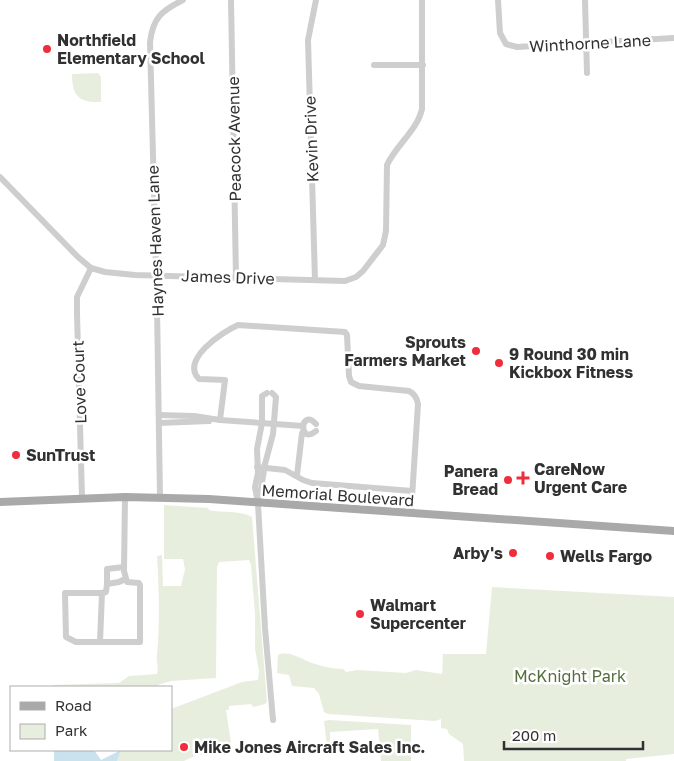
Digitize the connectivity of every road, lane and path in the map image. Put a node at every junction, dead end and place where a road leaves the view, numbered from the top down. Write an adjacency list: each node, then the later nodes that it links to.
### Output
1 (183, 0): 14 (street, Haynes Haven Lane)
2 (231, 0): 15 (street, Peacock Avenue)
3 (316, 0): 16 (street, Kevin Drive)
4 (422, 0): 10 (street, James Drive)
5 (498, 0): 8 (street, Winthorne Lane)
6 (585, 0): 8 (street)
7 (674, 38): 8 (street, Winthorne Lane)
8 (587, 43): 11 (street)
9 (374, 65): 10 (street)
10 (423, 66): 16 (street, James Drive)
11 (588, 73)
12 (0, 177): 13 (street)
13 (91, 268): 14 (street, James Drive); 27 (street, Love Court)
14 (156, 275): 15 (street, James Drive); 17 (street, Haynes Haven Lane)
15 (236, 278): 16 (street, James Drive)
16 (315, 280)
17 (159, 415): 18 (street); 19 (street, Haynes Haven Lane)
18 (220, 420): 19 (street); 20 (street); 25 (street)
19 (159, 423): 28 (street, Haynes Haven Lane)
20 (262, 423): 21 (street); 21 (street); 23 (street)
21 (274, 424): 22 (street); 23 (street)
22 (303, 428): 22 (street); 24 (street)
23 (261, 467): 24 (street); 30 (street)
24 (297, 475): 25 (street)
25 (412, 491): 31 (street)
26 (124, 497): 27 (main road, Memorial Boulevard); 28 (main road, Memorial Boulevard); 33 (street)
27 (82, 498): 29 (main road, Memorial Boulevard)
28 (160, 498): 30 (main road, Memorial Boulevard)
29 (0, 502)
30 (258, 504): 31 (main road, Memorial Boulevard); 38 (street)
31 (410, 513): 32 (main road, Memorial Boulevard)
32 (674, 531)
33 (124, 567): 34 (street); 35 (street)
34 (125, 579): 35 (street); 37 (street)
35 (107, 584): 36 (street)
36 (102, 593): 37 (street); 37 (street)
37 (100, 642)
38 (273, 720)

